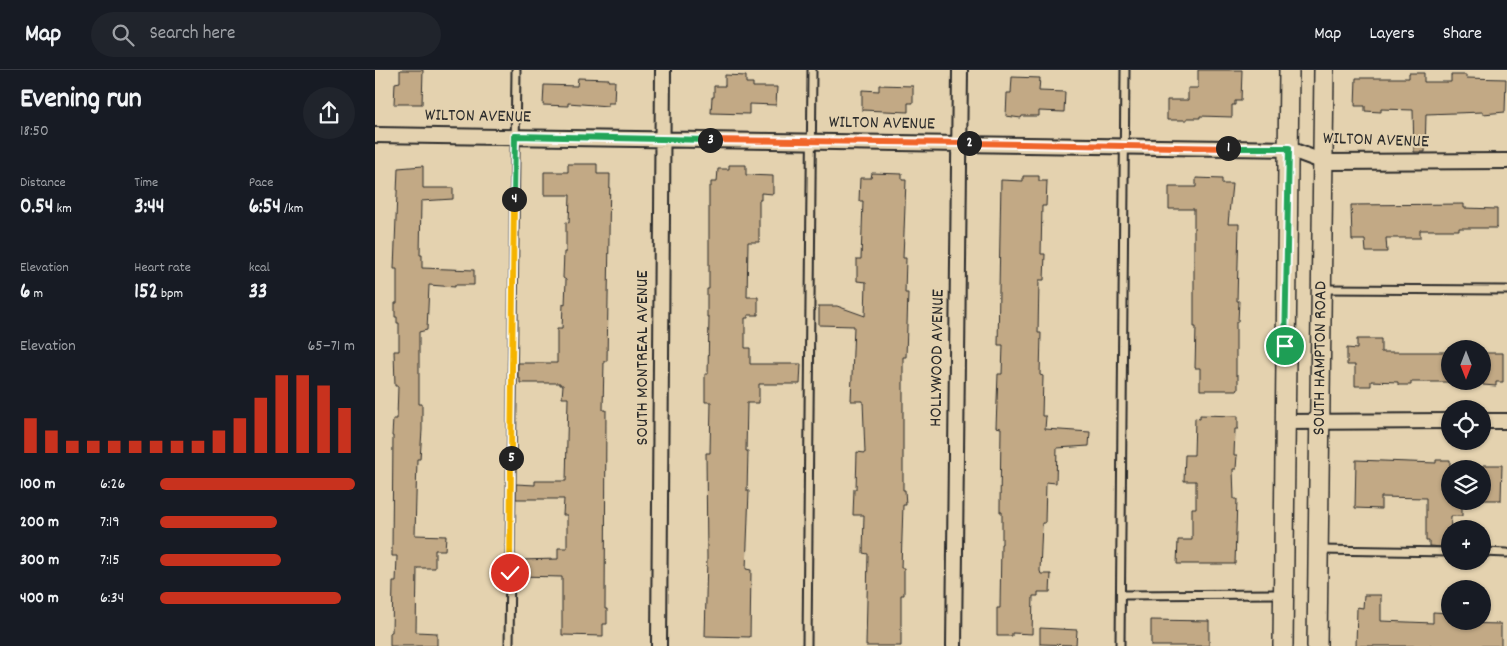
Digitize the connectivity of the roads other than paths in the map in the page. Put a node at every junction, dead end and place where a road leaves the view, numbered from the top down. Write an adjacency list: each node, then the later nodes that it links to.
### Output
1 (516, 70): 9 (lane)
2 (663, 70): 10 (street, SOUTH MONTREAL AVENUE)
3 (813, 70): 11 (lane)
4 (960, 70): 12 (street, HOLLYWOOD AVENUE)
5 (1125, 70): 13 (lane)
6 (1289, 70): 14 (main road, SOUTH HAMPTON ROAD)
7 (1324, 70): 16 (main road, SOUTH HAMPTON ROAD)
8 (375, 135): 9 (street, WILTON AVENUE)
9 (515, 136): 10 (street, WILTON AVENUE); 30 (lane)
10 (663, 139): 11 (street, WILTON AVENUE); 31 (street, SOUTH MONTREAL AVENUE)
11 (811, 142): 12 (street, WILTON AVENUE); 32 (lane)
12 (959, 143): 13 (street, WILTON AVENUE); 33 (street, HOLLYWOOD AVENUE)
13 (1124, 146): 14 (street, WILTON AVENUE); 29 (lane)
14 (1289, 148): 16 (street, WILTON AVENUE); 23 (main road, SOUTH HAMPTON ROAD)
15 (1507, 161): 16 (street, WILTON AVENUE)
16 (1323, 162): 17 (main road, SOUTH HAMPTON ROAD)
17 (1322, 289): 18 (lane); 19 (main road, SOUTH HAMPTON ROAD)
18 (1507, 290)
19 (1319, 421): 20 (street); 23 (street); 24 (main road, SOUTH HAMPTON ROAD)
20 (1441, 421)
21 (1491, 421): 22 (street)
22 (1507, 421)
23 (1285, 422): 28 (main road, SOUTH HAMPTON ROAD)
24 (1317, 550): 25 (lane); 36 (main road, SOUTH HAMPTON ROAD)
25 (1441, 552)
26 (1491, 552): 27 (lane)
27 (1507, 553)
28 (1283, 594): 29 (lane); 35 (main road, SOUTH HAMPTON ROAD)
29 (1121, 595): 34 (lane)
30 (509, 646)
31 (659, 646)
32 (807, 646)
33 (954, 646)
34 (1120, 646)
35 (1283, 646)
36 (1317, 646)

